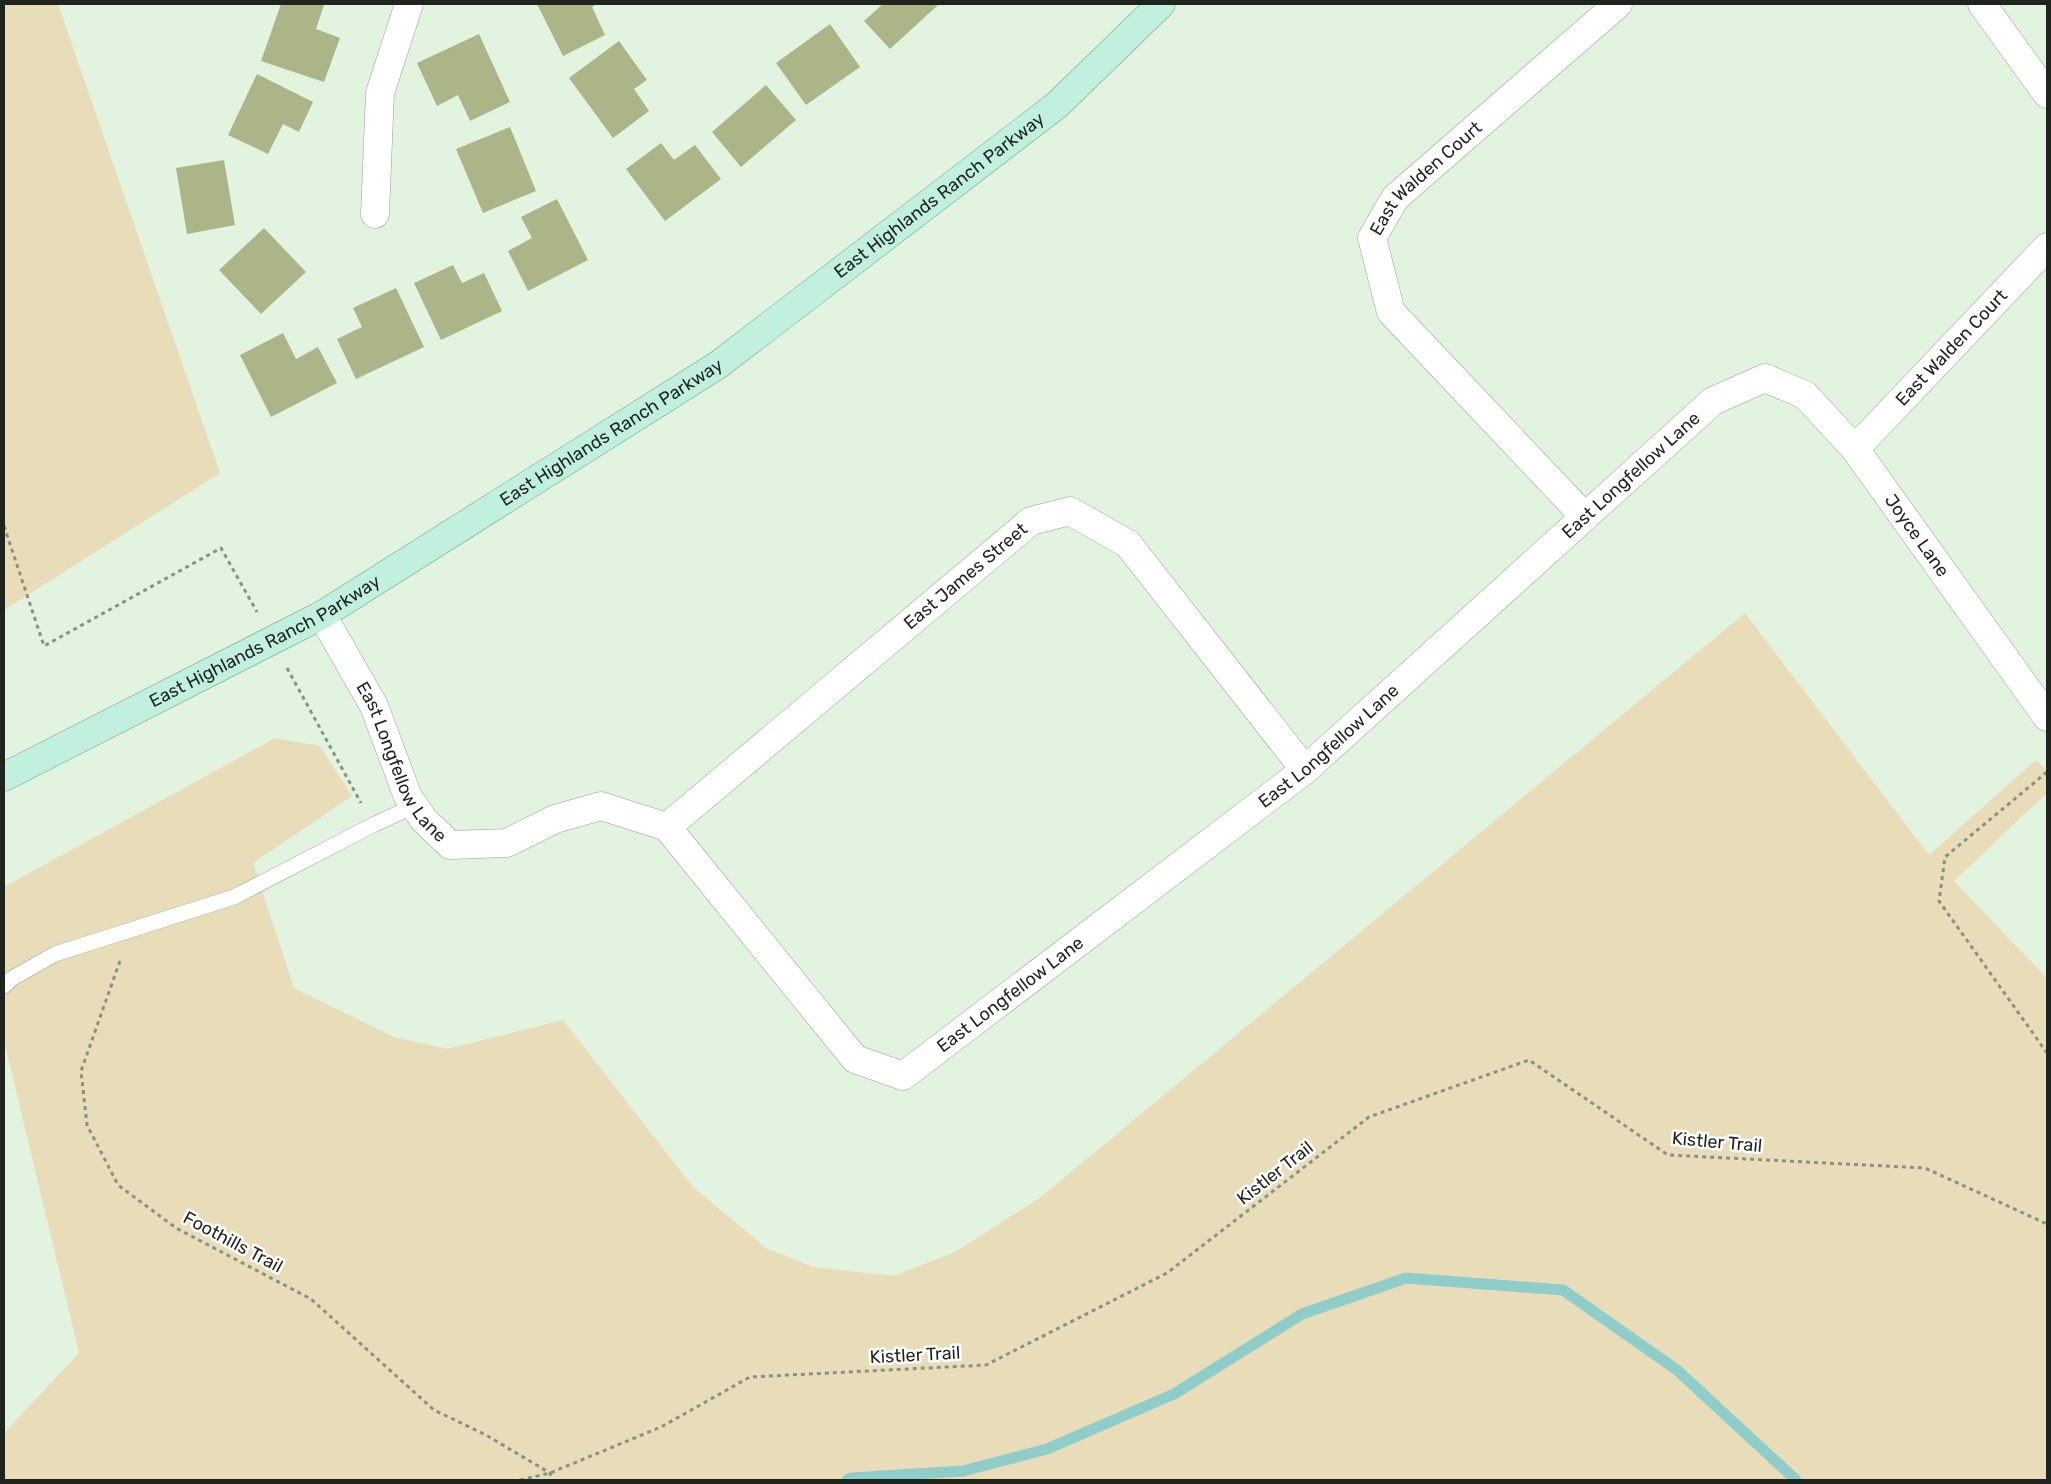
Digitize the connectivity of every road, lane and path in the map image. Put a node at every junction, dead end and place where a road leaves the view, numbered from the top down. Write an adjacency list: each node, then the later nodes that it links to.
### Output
1 (408, 4): 6 (street)
2 (1161, 4): 12 (main road, East Highlands Ranch Parkway)
3 (1618, 4): 10 (street, East Walden Court)
4 (1982, 4): 5 (street)
5 (2047, 94)
6 (375, 214)
7 (2047, 246): 9 (street, East Walden Court)
8 (1765, 378): 9 (street, Joyce Lane); 10 (street, East Longfellow Lane)
9 (1855, 449): 14 (street, Joyce Lane)
10 (1585, 517): 15 (street, East Longfellow Lane)
11 (4, 526): 13 (path)
12 (322, 615): 17 (main road, East Highlands Ranch Parkway); 18 (street, East Longfellow Lane)
13 (44, 646)
14 (2047, 717)
15 (1306, 770): 19 (street, East Longfellow Lane); 19 (street, East James Street)
16 (2047, 772): 22 (path)
17 (4, 777)
18 (414, 806): 19 (street, East Longfellow Lane); 20 (lane)
19 (667, 827)
20 (131, 930): 21 (lane); 24 (path, Foothills Trail)
21 (4, 986)
22 (2047, 1053)
23 (2047, 1224): 24 (path, Kistler Trail)
24 (550, 1473): 25 (path, Kistler Trail); 26 (path)
25 (520, 1480)
26 (552, 1480)

